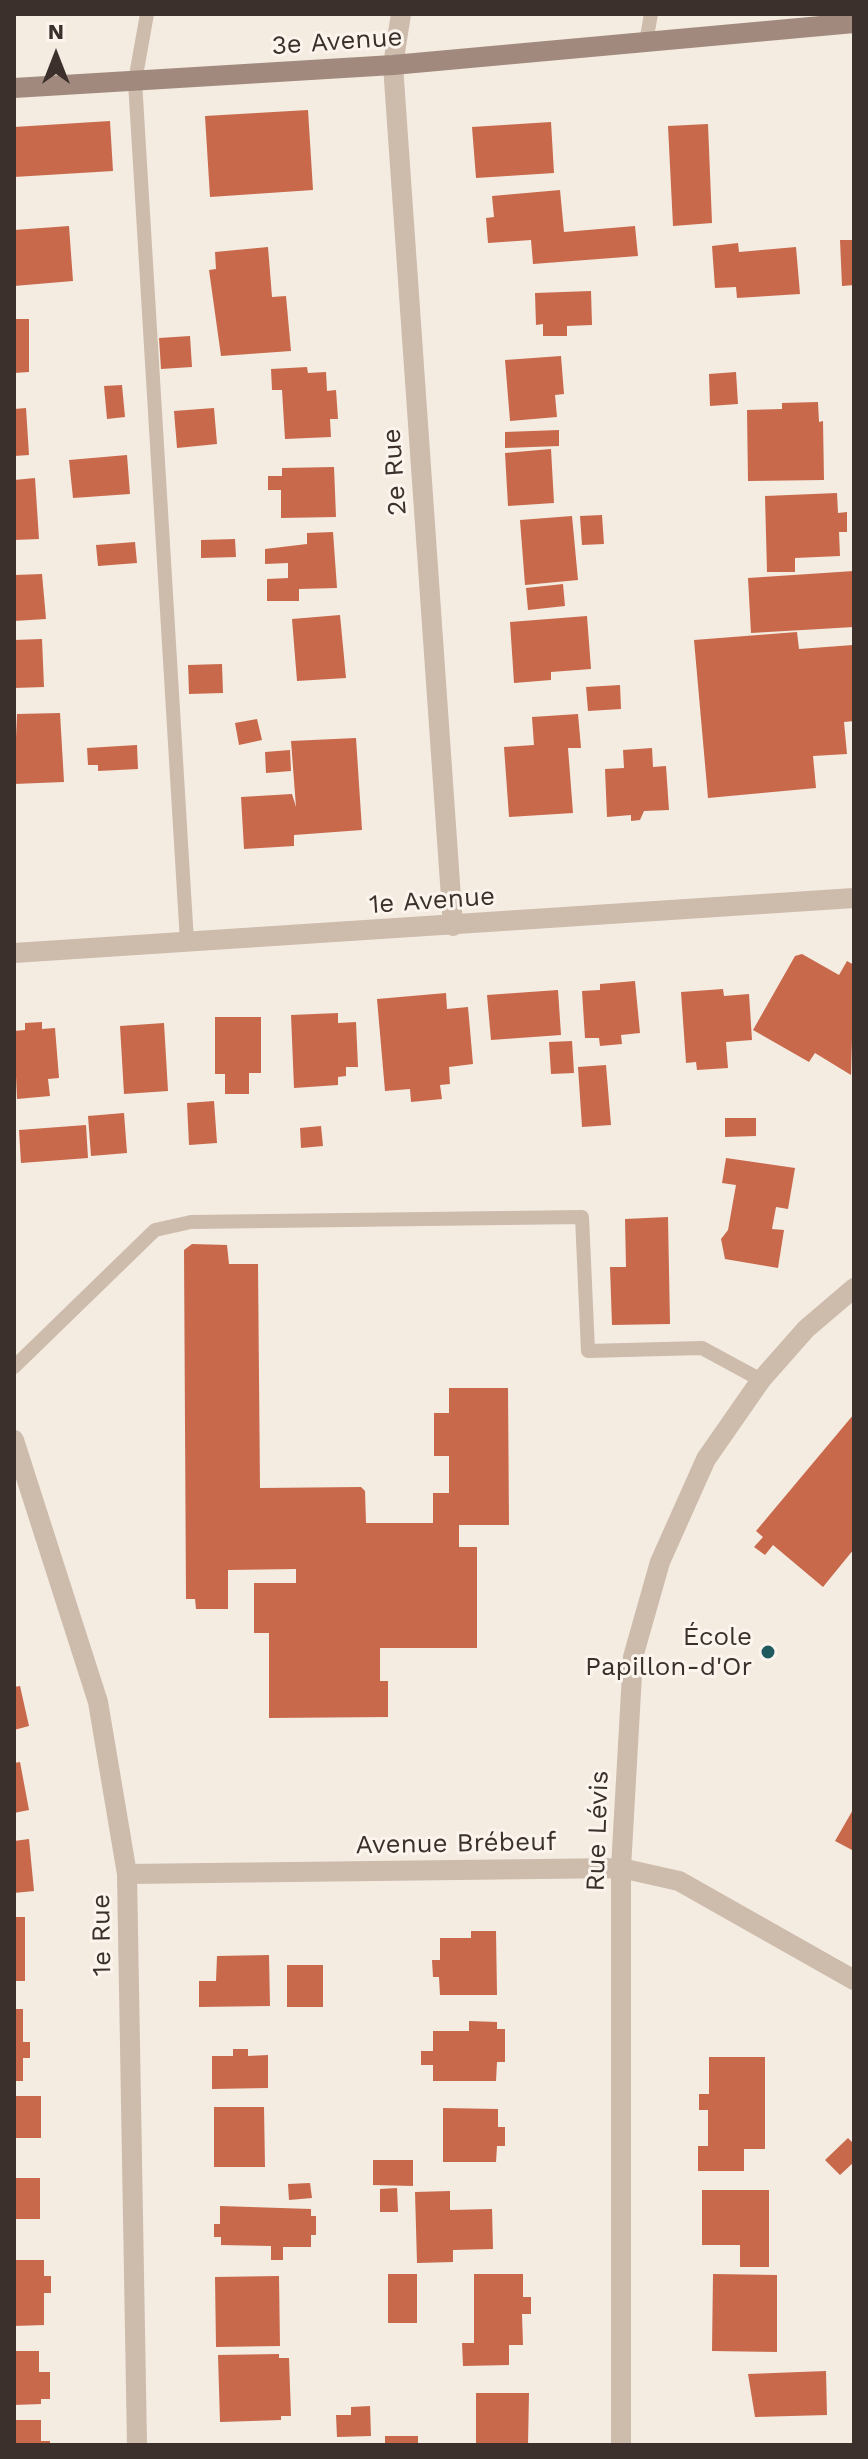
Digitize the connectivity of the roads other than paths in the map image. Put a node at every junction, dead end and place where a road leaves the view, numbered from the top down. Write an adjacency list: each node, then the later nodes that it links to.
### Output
1 (147, 14): 7 (lane)
2 (401, 14): 6 (street, 2e Rue)
3 (651, 14): 5 (lane)
4 (854, 23): 5 (main road, 3e Avenue)
5 (646, 42): 6 (main road, 3e Avenue)
6 (393, 65): 7 (main road, 3e Avenue); 10 (street, 2e Rue)
7 (135, 81): 8 (main road, 3e Avenue); 11 (lane)
8 (14, 88)
9 (854, 898): 10 (street, 1e Avenue)
10 (453, 926): 11 (street, 1e Avenue)
11 (187, 942): 12 (street, 1e Avenue)
12 (14, 953)
13 (854, 1288): 15 (street, Rue Lévis)
14 (14, 1367): 15 (lane)
15 (761, 1380): 17 (street, Rue Lévis)
16 (14, 1440): 18 (street, 1e Rue)
17 (621, 1868): 18 (street, Avenue Brébeuf); 19 (street, Avenue Brébeuf); 21 (street, Rue Lévis)
18 (127, 1874): 20 (street, 1e Rue)
19 (854, 1980)
20 (137, 2445)
21 (621, 2445)

